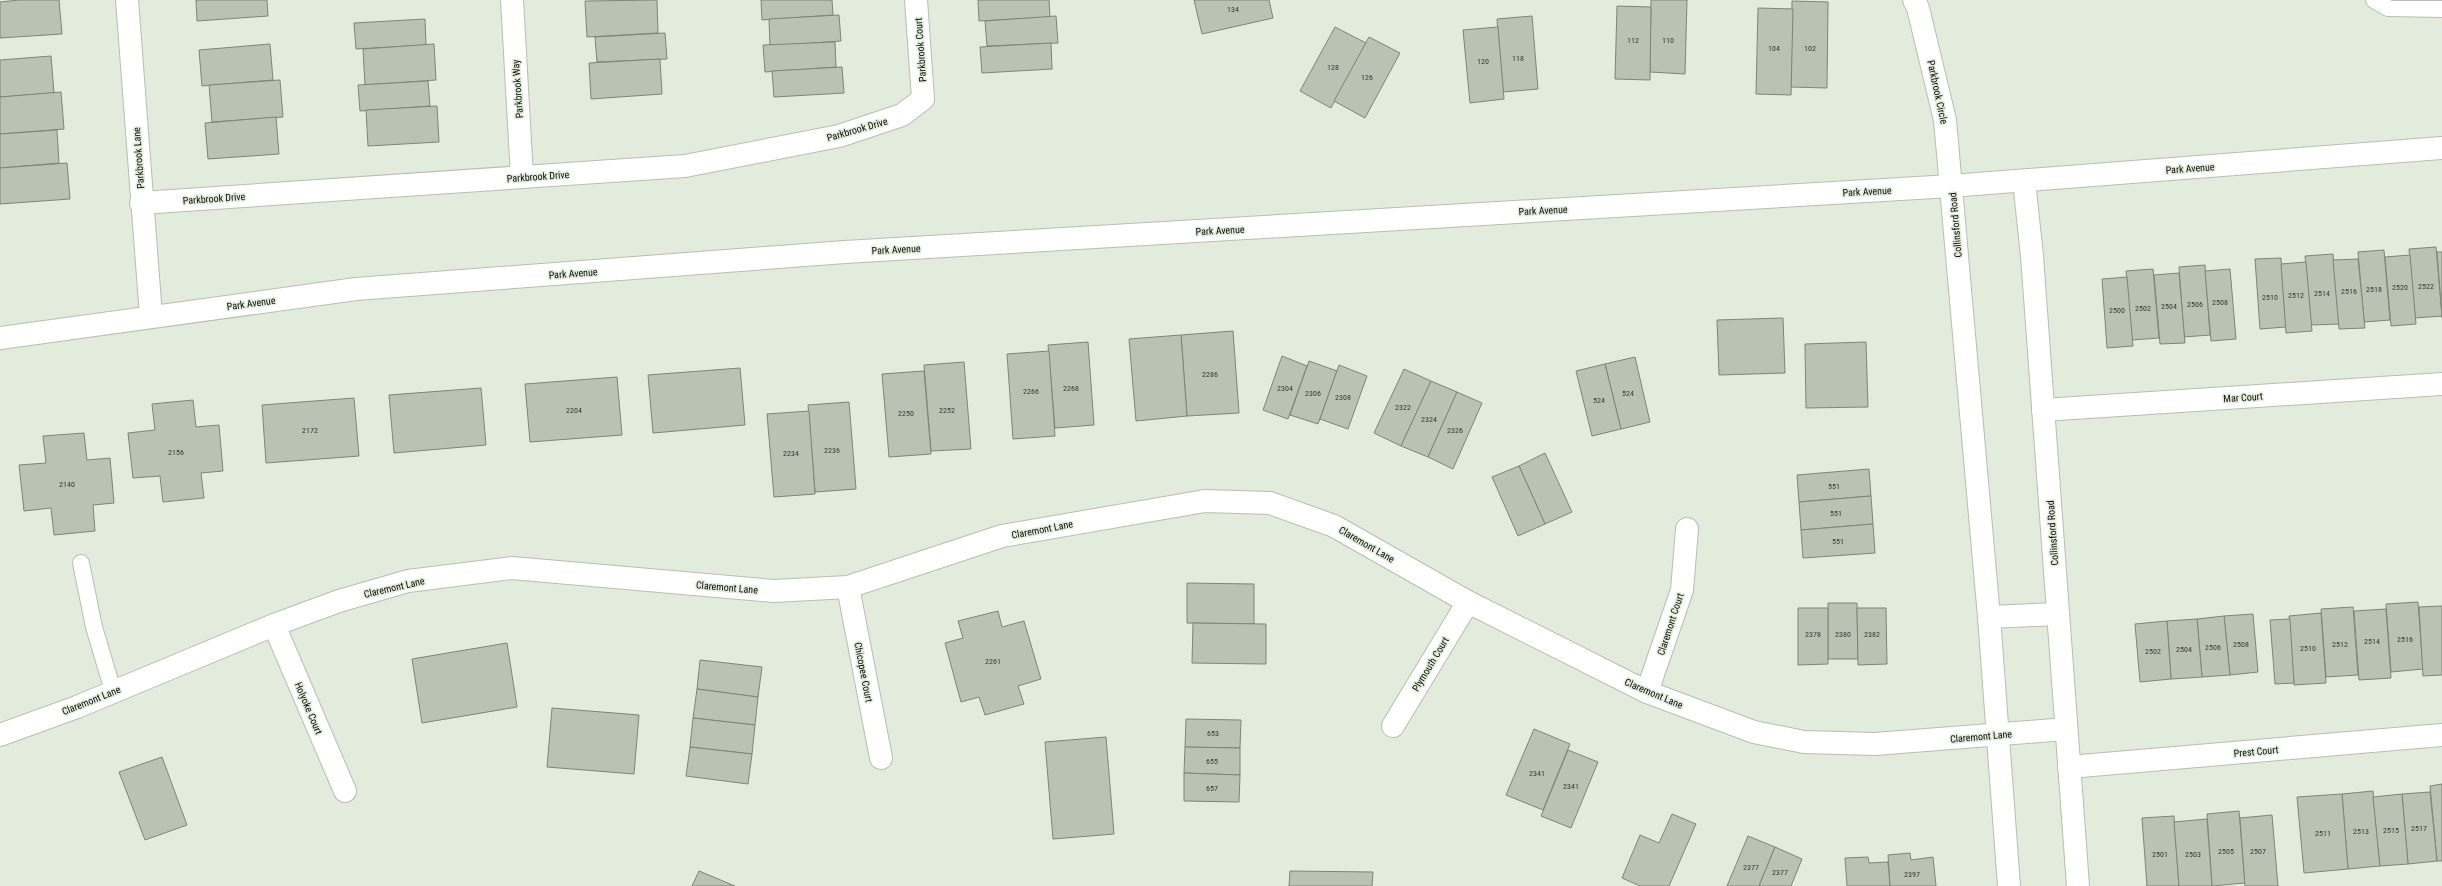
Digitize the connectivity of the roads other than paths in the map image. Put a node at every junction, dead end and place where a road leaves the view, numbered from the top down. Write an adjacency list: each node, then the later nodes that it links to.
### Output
1 (127, 0): 12 (street, Parkbrook Lane)
2 (512, 0): 9 (street, Parkbrook Way)
3 (916, 0): 7 (street, Parkbrook Court)
4 (1914, 0): 11 (street, Parkbrook Circle)
5 (2374, 0): 6 (lane)
6 (2442, 9)
7 (923, 99): 9 (street, Parkbrook Drive)
8 (2442, 148): 10 (street, Park Avenue)
9 (522, 177): 12 (street, Parkbrook Drive)
10 (2024, 181): 11 (street, Park Avenue); 16 (street, Collinsford Road)
11 (1951, 186): 13 (street, Park Avenue); 22 (street, Collinsford Road)
12 (141, 203): 13 (street, Parkbrook Lane)
13 (151, 316): 14 (street, Park Avenue)
14 (0, 338)
15 (2442, 384): 16 (street, Mar Court)
16 (2043, 410): 21 (street, Collinsford Road)
17 (1687, 529): 25 (street, Claremont Court)
18 (81, 563): 24 (lane)
19 (848, 587): 20 (street, Claremont Lane); 23 (street, Claremont Lane); 31 (street, Chicopee Court)
20 (1468, 602): 25 (street, Claremont Lane); 26 (street, Plymouth Court)
21 (2058, 614): 22 (street); 27 (street, Collinsford Road)
22 (1989, 617): 28 (street, Collinsford Road)
23 (274, 625): 24 (street, Claremont Lane); 33 (street, Holyoke Court)
24 (113, 691): 29 (street, Claremont Lane)
25 (1647, 692): 28 (street, Claremont Lane)
26 (1393, 726)
27 (2066, 728): 28 (street, Claremont Lane); 32 (street, Collinsford Road)
28 (1997, 734): 34 (street, Collinsford Road)
29 (0, 735)
30 (2442, 735): 32 (street, Prest Court)
31 (881, 758)
32 (2069, 767): 35 (street, Collinsford Road)
33 (345, 791)
34 (2009, 886)
35 (2078, 886)

